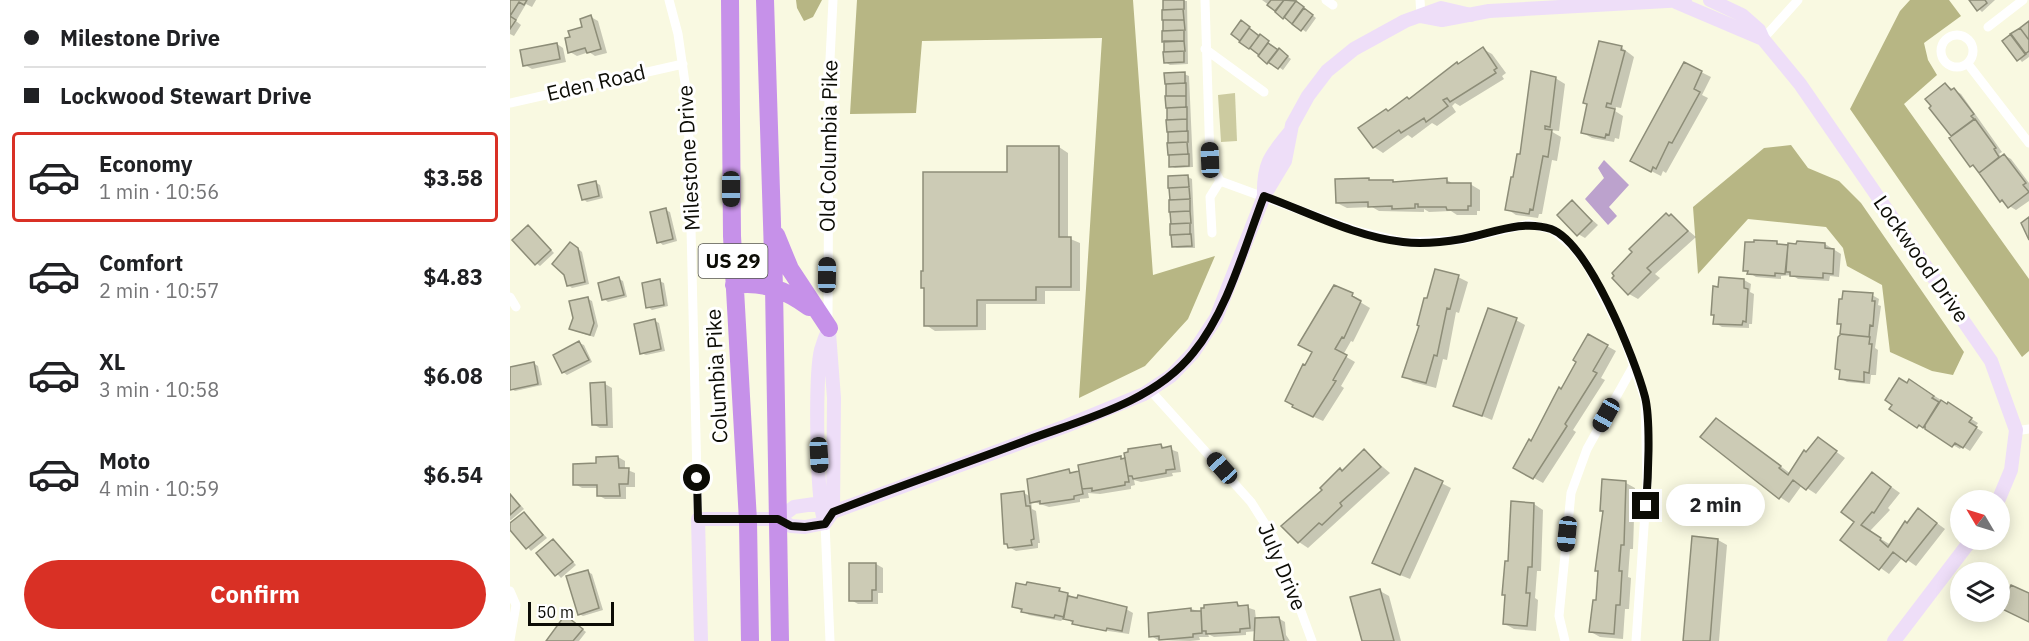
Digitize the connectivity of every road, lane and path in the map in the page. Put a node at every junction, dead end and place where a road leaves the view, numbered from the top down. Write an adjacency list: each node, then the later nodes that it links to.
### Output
1 (669, 0): 16 (street, Milestone Drive)
2 (730, 0): 25 (highway, Columbia Pike / US 29)
3 (765, 0): 23 (highway, US 29)
4 (833, 0): 30 (street, Old Columbia Pike)
5 (1205, 0): 15 (street)
6 (1420, 0): 12 (street)
7 (1710, 0): 14 (street, Lockwood Drive)
8 (1798, 0): 14 (street)
9 (2023, 0): 13 (street)
10 (1680, 1): 11 (street); 14 (street)
11 (1539, 4): 12 (street)
12 (1421, 16): 22 (street)
13 (1988, 27)
14 (1763, 39): 33 (street, Lockwood Drive)
15 (1205, 49): 18 (street); 21 (street)
16 (683, 64): 19 (street, Eden Road); 37 (street, Milestone Drive)
17 (1968, 64): 20 (street)
18 (1264, 92)
19 (510, 103)
20 (2029, 143)
21 (1220, 181): 22 (street); 24 (street)
22 (1264, 196): 31 (street); 32 (street)
23 (771, 222): 26 (highway, US 29); 29 (highway)
24 (1212, 233)
25 (734, 285): 26 (highway); 39 (highway, Columbia Pike / US 29)
26 (774, 287): 29 (highway); 38 (highway, US 29)
27 (510, 297): 28 (street)
28 (516, 307)
29 (817, 313): 30 (highway)
30 (829, 328): 35 (street, Old Columbia Pike); 36 (street, Old Columbia Pike)
31 (1634, 365): 48 (street); 49 (street)
32 (1149, 390): 36 (street); 47 (street, July Drive)
33 (2022, 430): 34 (street, Lockwood Drive)
34 (2003, 490)
35 (821, 503): 36 (street, Old Columbia Pike); 38 (street)
36 (829, 518): 38 (street); 46 (street, Old Columbia Pike)
37 (698, 519): 39 (street); 43 (street, Milestone Drive)
38 (778, 519): 39 (street); 45 (highway, US 29)
39 (748, 521): 44 (highway, Columbia Pike / US 29)
40 (1963, 550): 50 (street)
41 (510, 591): 42 (street)
42 (510, 640)
43 (701, 641)
44 (750, 641)
45 (780, 641)
46 (830, 641)
47 (1311, 641)
48 (1565, 641)
49 (1636, 641)
50 (1894, 641)

